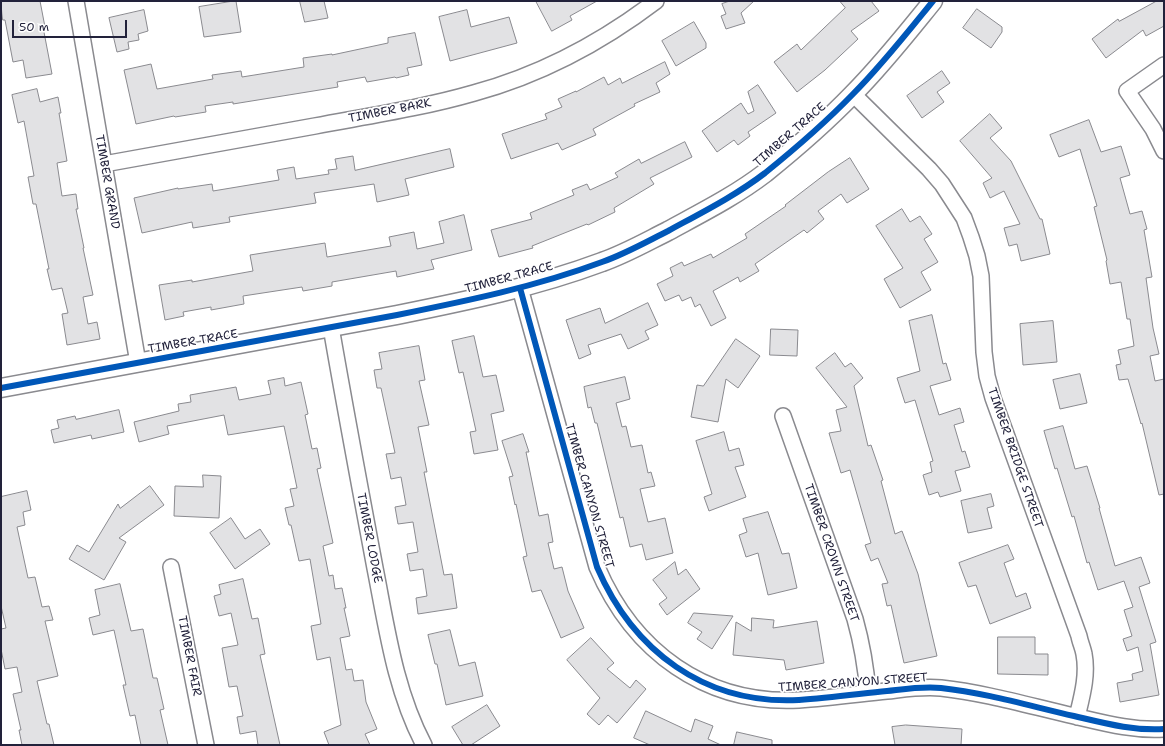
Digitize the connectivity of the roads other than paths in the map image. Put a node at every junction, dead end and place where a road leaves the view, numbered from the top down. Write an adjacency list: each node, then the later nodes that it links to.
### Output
1 (76, 1): 7 (street, TIMBER GRAND)
2 (656, 1): 7 (street, TIMBER BARK)
3 (933, 1): 5 (street, TIMBER TRACE)
4 (1164, 65): 6 (street)
5 (853, 94): 8 (street, TIMBER TRACE); 15 (street, TIMBER BRIDGE STREET)
6 (1164, 150)
7 (104, 164): 10 (street, TIMBER GRAND)
8 (520, 288): 9 (street, TIMBER TRACE); 14 (street, TIMBER CANYON STREET)
9 (331, 327): 10 (street, TIMBER TRACE); 18 (street, TIMBER LODGE)
10 (138, 363): 11 (street, TIMBER TRACE)
11 (1, 388)
12 (783, 416): 14 (street, TIMBER CROWN STREET)
13 (171, 568): 17 (street, TIMBER FAIR)
14 (868, 693): 15 (street, TIMBER CANYON STREET)
15 (1077, 717): 16 (street, TIMBER CANYON STREET)
16 (1164, 729)
17 (206, 745)
18 (424, 745)

